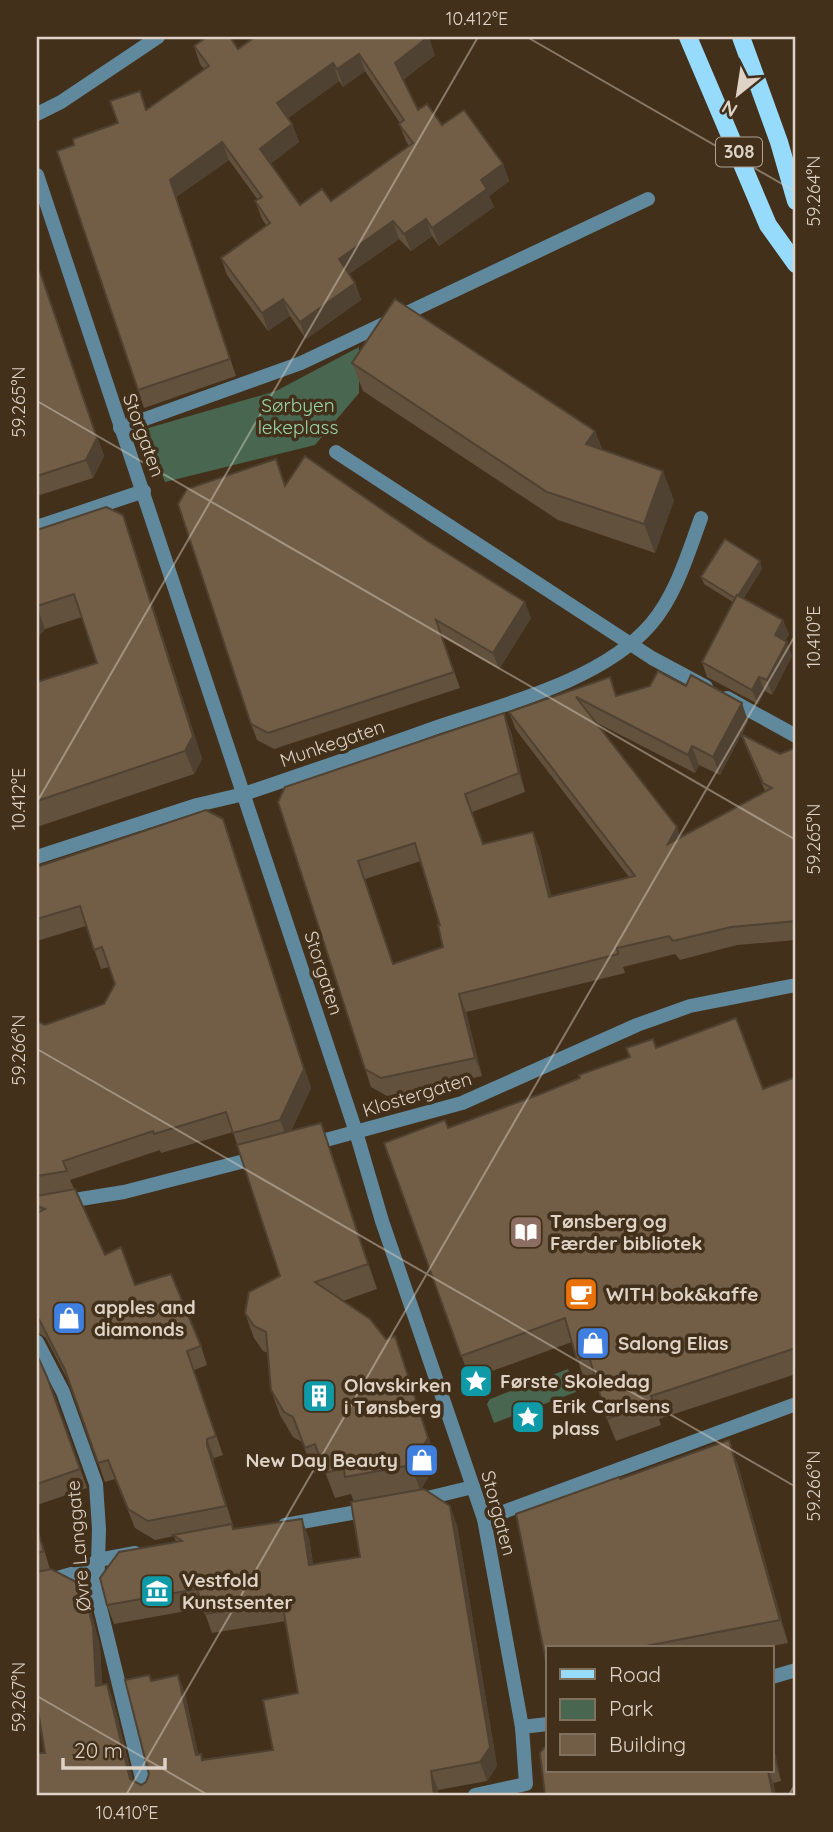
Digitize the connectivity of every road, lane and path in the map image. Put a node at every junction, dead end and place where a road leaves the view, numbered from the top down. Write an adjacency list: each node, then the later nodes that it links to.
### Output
1 (158, 37): 4 (street)
2 (688, 37): 8 (main road, 308)
3 (741, 37): 7 (main road, 308)
4 (37, 114)
5 (37, 175): 9 (street, Storgaten)
6 (648, 199): 9 (street)
7 (796, 201)
8 (796, 264)
9 (120, 429): 11 (street, Storgaten)
10 (336, 452): 14 (street)
11 (144, 491): 13 (street); 16 (street, Storgaten)
12 (701, 518): 14 (street, Munkegaten)
13 (37, 527)
14 (631, 643): 15 (street); 16 (street, Munkegaten)
15 (796, 736)
16 (244, 794): 17 (street, Munkegaten); 19 (street, Storgaten)
17 (37, 857)
18 (796, 985): 19 (street, Klostergaten)
19 (356, 1132): 20 (street, Klostergaten); 23 (street, Storgaten)
20 (37, 1206)
21 (37, 1342): 27 (street, Øvre Langgate)
22 (796, 1404): 24 (street)
23 (473, 1487): 24 (street, Storgaten); 25 (street)
24 (484, 1518): 32 (street, Storgaten)
25 (270, 1528)
26 (151, 1550): 27 (street)
27 (98, 1560): 28 (street); 34 (street, Øvre Langgate)
28 (37, 1584)
29 (796, 1670): 30 (street)
30 (774, 1676)
31 (546, 1724): 32 (street)
32 (522, 1727): 33 (street, Storgaten)
33 (527, 1790): 35 (street)
34 (146, 1795)
35 (475, 1795)

